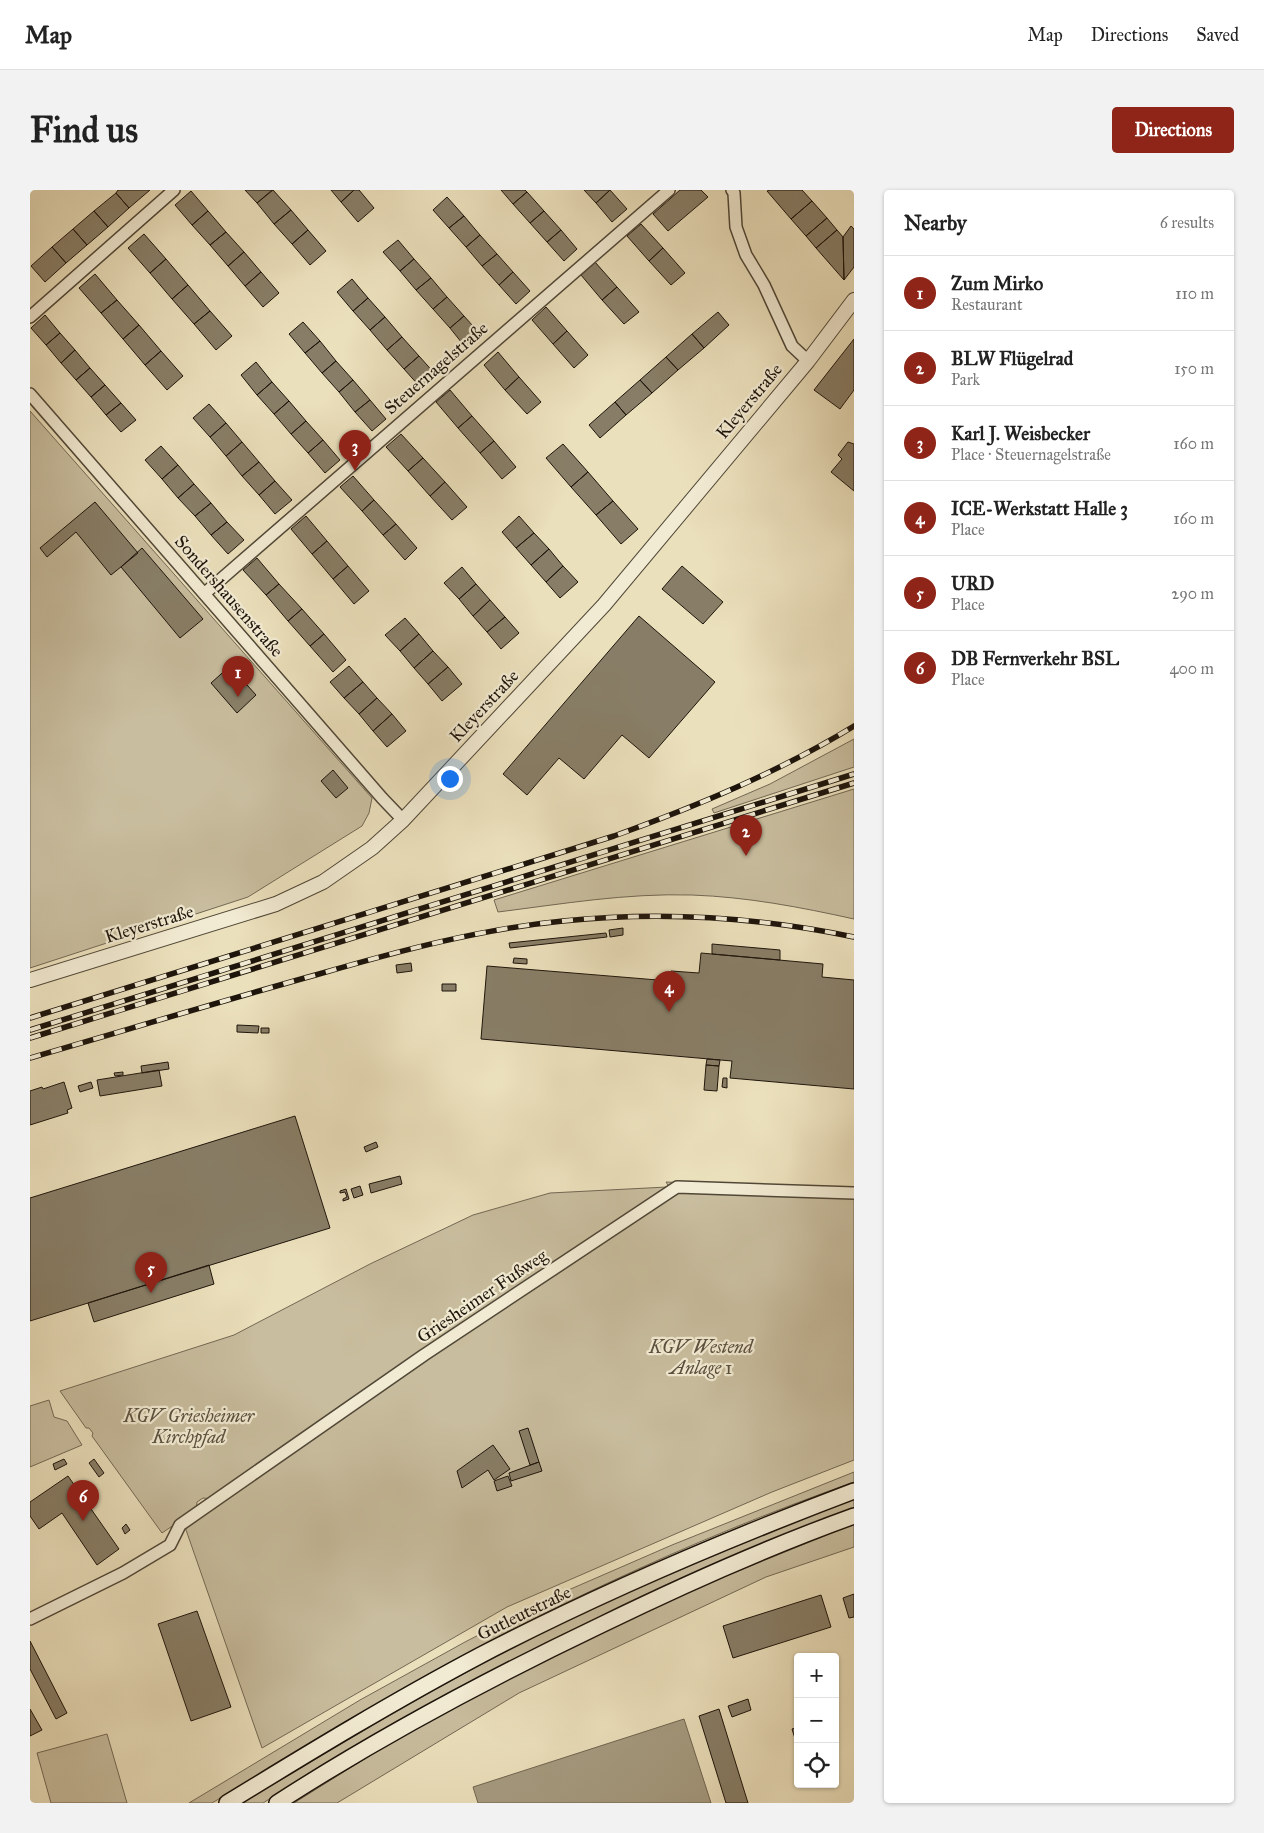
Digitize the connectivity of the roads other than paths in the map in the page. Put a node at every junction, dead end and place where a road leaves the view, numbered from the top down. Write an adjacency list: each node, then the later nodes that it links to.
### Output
1 (174, 190): 5 (street)
2 (669, 190): 8 (street, Steuernagelstraße)
3 (734, 191): 6 (street)
4 (854, 300): 6 (street, Kleyerstraße)
5 (30, 317)
6 (808, 361): 9 (street, Kleyerstraße)
7 (30, 394): 8 (street, Sondershausenstraße)
8 (204, 594): 9 (street, Sondershausenstraße)
9 (403, 820): 10 (street, Kleyerstraße)
10 (30, 980)
11 (854, 1193): 14 (street, Griesheimer Fußweg)
12 (854, 1491): 15 (main road, Gutleutstraße)
13 (854, 1516): 16 (main road)
14 (30, 1618)
15 (226, 1803)
16 (277, 1803)

